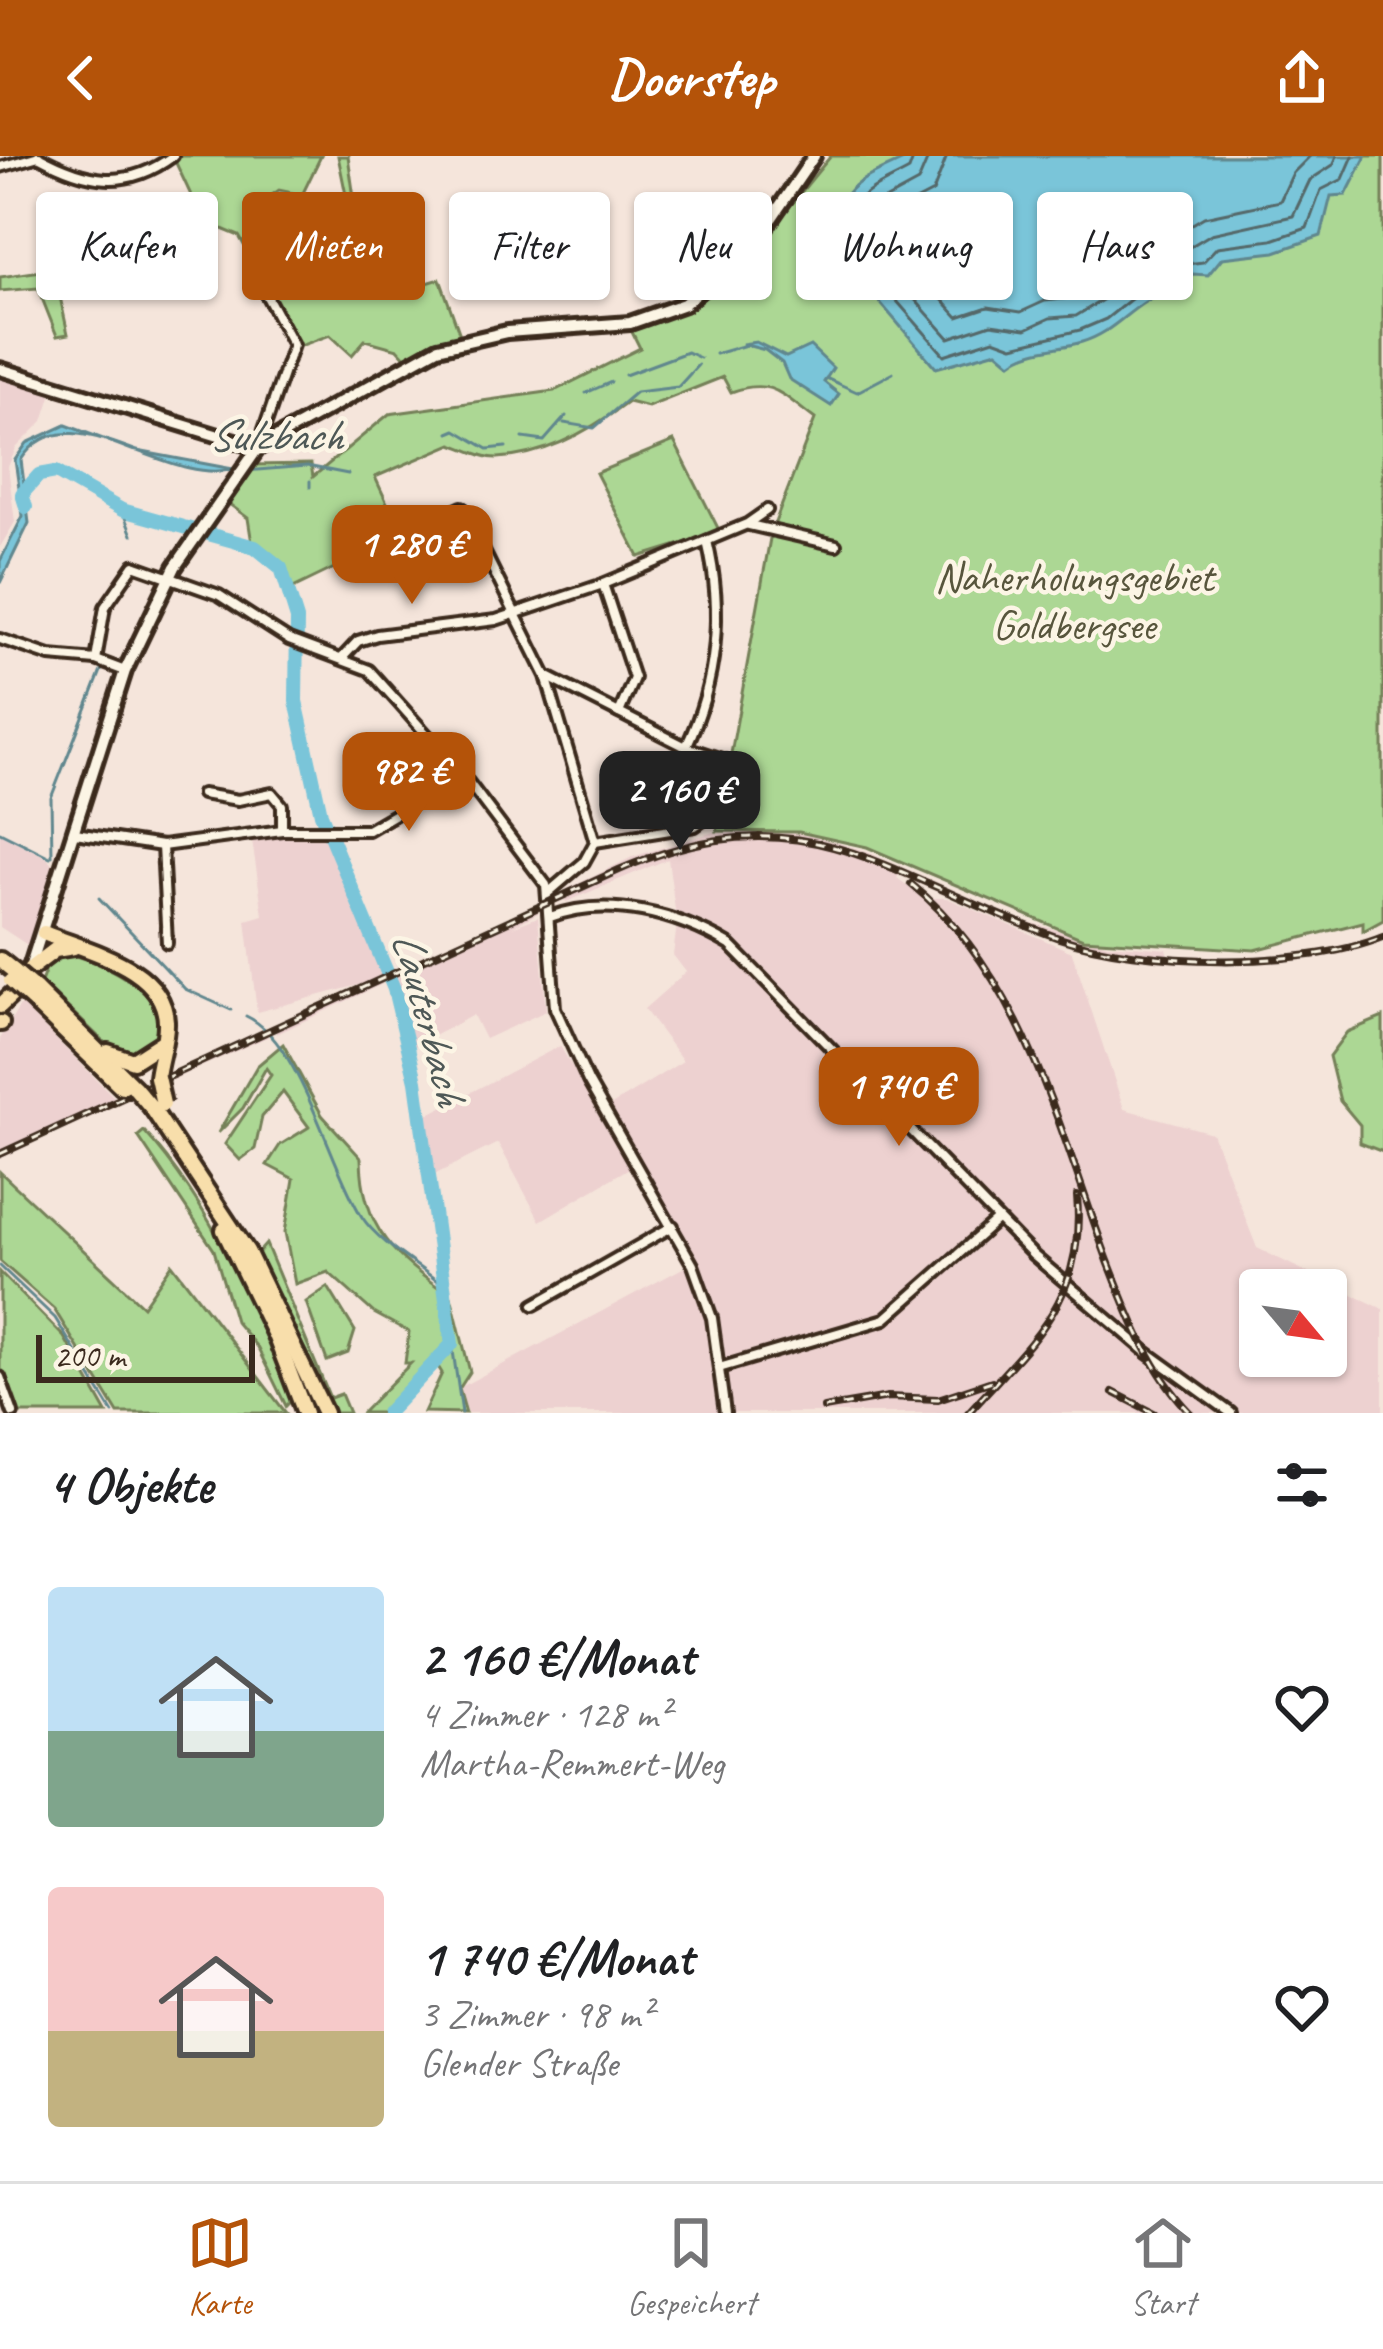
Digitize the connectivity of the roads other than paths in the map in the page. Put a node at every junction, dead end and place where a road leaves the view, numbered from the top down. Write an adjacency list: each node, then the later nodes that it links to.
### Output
1 (38, 156): 2 (street); 4 (street)
2 (173, 156)
3 (814, 156): 7 (street)
4 (1, 162)
5 (269, 300): 7 (street)
6 (0, 369): 7 (street)
7 (258, 448): 12 (street)
8 (767, 510): 9 (street)
9 (747, 524): 10 (street); 11 (street)
10 (707, 541): 14 (street); 22 (street)
11 (836, 545)
12 (170, 576): 17 (street); 18 (street); 19 (street)
13 (410, 582): 15 (street)
14 (603, 584): 15 (street); 21 (street)
15 (516, 614): 17 (street); 20 (street)
16 (0, 639): 18 (street)
17 (343, 657): 24 (street)
18 (100, 661): 19 (street)
19 (125, 671): 28 (street)
20 (546, 676): 21 (street); 29 (street)
21 (619, 713): 22 (street)
22 (686, 747): 23 (street)
23 (725, 760)
24 (464, 776): 27 (street); 31 (street)
25 (202, 794): 27 (street)
26 (694, 796): 29 (street)
27 (282, 830): 30 (street)
28 (75, 833): 30 (street); 33 (street)
29 (595, 842): 31 (street)
30 (162, 845): 34 (street)
31 (549, 892): 32 (street)
32 (550, 917): 44 (street); 45 (street)
33 (44, 933): 35 (highway); 37 (street)
34 (167, 943)
35 (74, 947): 37 (highway); 40 (highway)
36 (0, 961): 37 (highway)
37 (20, 981): 38 (highway); 39 (street); 41 (highway); 42 (highway)
38 (0, 1006)
39 (0, 1023)
40 (164, 1040): 41 (highway); 43 (highway, bridge)
41 (94, 1043): 42 (highway)
42 (130, 1090): 43 (highway, bridge)
43 (152, 1108): 50 (highway); 51 (highway)
44 (996, 1221): 47 (street); 53 (street)
45 (673, 1226): 46 (street); 47 (street)
46 (534, 1305)
47 (719, 1368): 52 (street)
48 (0, 1377): 49 (street)
49 (13, 1413)
50 (305, 1413)
51 (321, 1413)
52 (725, 1413)
53 (1231, 1413)

